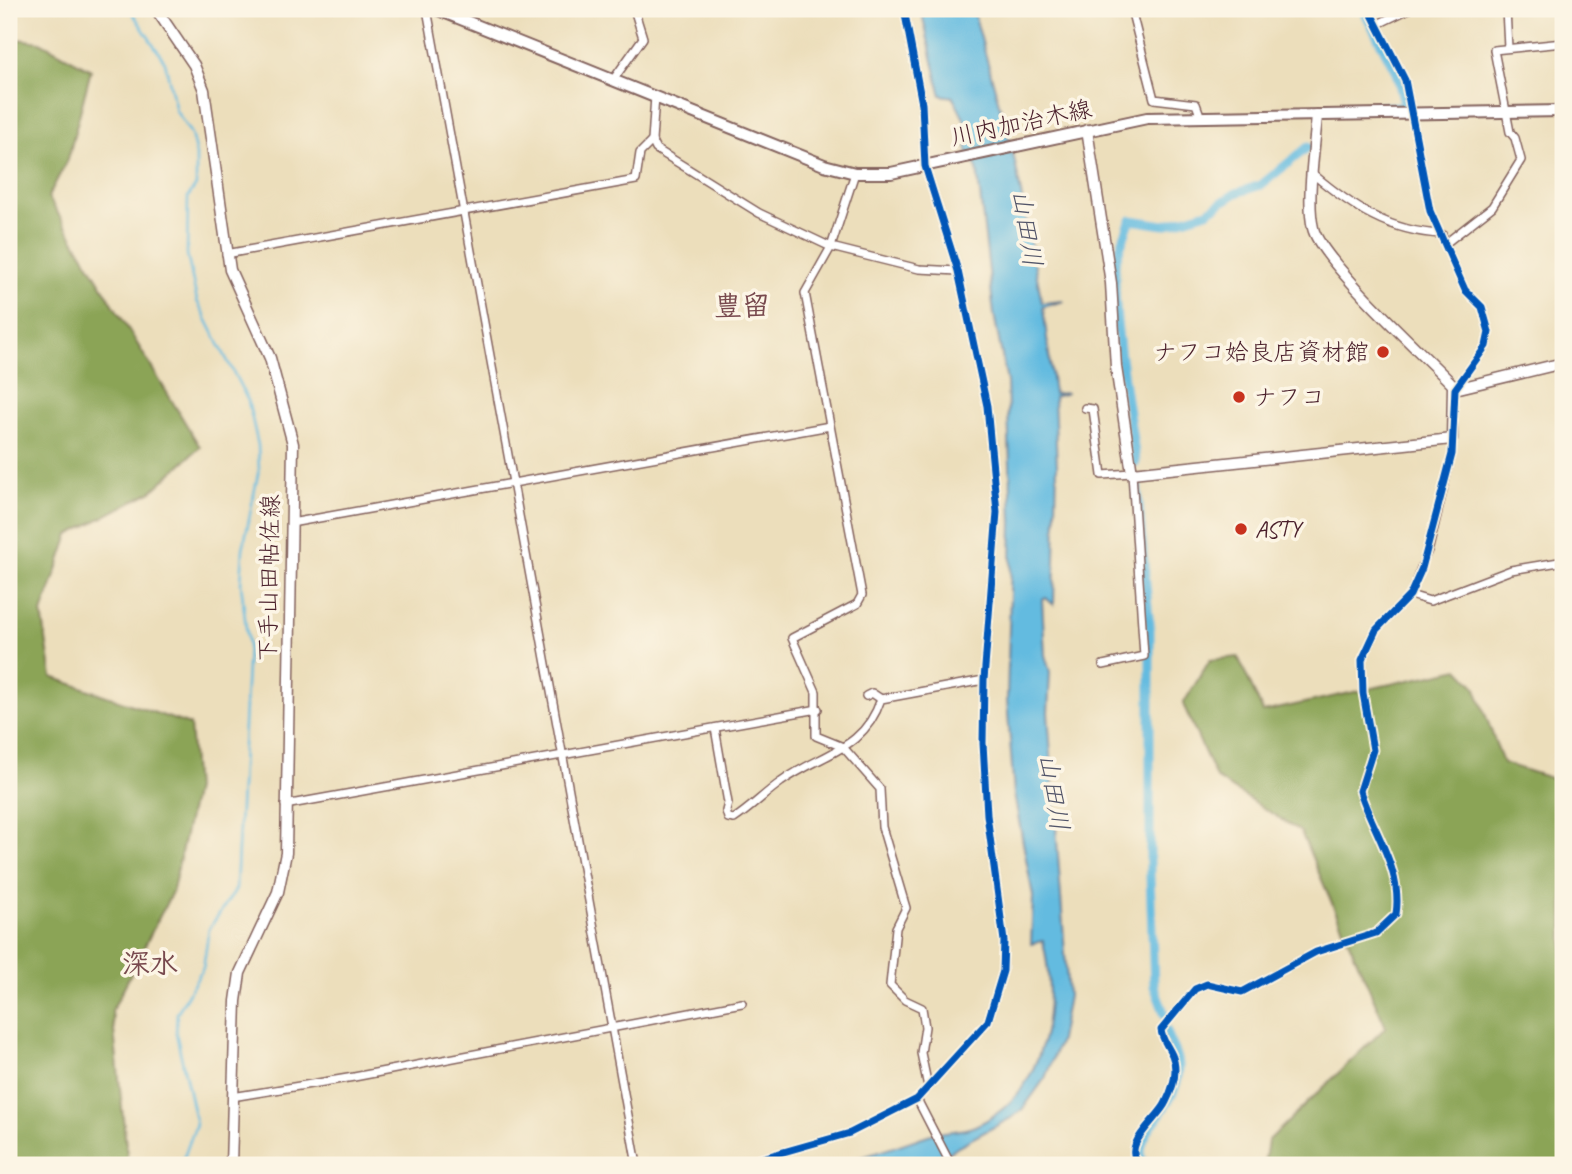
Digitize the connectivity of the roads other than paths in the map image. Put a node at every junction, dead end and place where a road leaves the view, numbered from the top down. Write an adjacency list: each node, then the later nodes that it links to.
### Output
1 (156, 9): 29 (main road, 下手山田帖佐線)
2 (427, 9): 25 (street)
3 (436, 9): 13 (main road, 川内加治木線)
4 (635, 9): 13 (street)
5 (904, 9): 22 (street)
6 (1132, 9): 18 (street)
7 (1369, 9): 10 (street)
8 (1409, 9): 10 (street)
9 (1506, 9): 12 (street)
10 (1378, 24): 17 (street)
11 (1563, 43): 12 (street)
12 (1508, 48): 15 (street)
13 (612, 80): 14 (main road, 川内加治木線)
14 (655, 96): 21 (street); 23 (main road, 川内加治木線)
15 (1506, 111): 16 (main road, 川内加治木線); 17 (main road, 川内加治木線); 27 (street)
16 (1563, 111)
17 (1413, 112): 19 (main road, 川内加治木線); 26 (street)
18 (1199, 115): 19 (main road, 川内加治木線); 20 (main road, 川内加治木線)
19 (1317, 115): 24 (main road)
20 (1087, 130): 22 (main road, 川内加治木線); 36 (main road)
21 (652, 141): 25 (street); 28 (street)
22 (927, 165): 23 (main road, 川内加治木線); 30 (street)
23 (855, 173): 28 (street)
24 (1313, 174): 26 (street); 32 (main road)
25 (463, 210): 29 (street); 37 (street)
26 (1443, 234): 27 (street)
27 (1446, 243): 32 (street)
28 (831, 247): 30 (street); 34 (street)
29 (226, 254): 38 (main road, 下手山田帖佐線)
30 (958, 271): 42 (street)
31 (1563, 363): 32 (main road)
32 (1455, 389): 35 (main road)
33 (1085, 408): 36 (street)
34 (830, 426): 37 (street); 45 (street)
35 (1451, 439): 36 (main road); 40 (street)
36 (1132, 473): 41 (street)
37 (514, 485): 38 (street); 48 (street)
38 (291, 523): 49 (main road, 下手山田帖佐線)
39 (1559, 562): 40 (street)
40 (1410, 595): 59 (street)
41 (1102, 666)
42 (984, 680): 44 (street); 52 (street)
43 (866, 695): 44 (street)
44 (881, 699): 47 (street)
45 (818, 709): 46 (street); 47 (street)
46 (715, 728): 47 (street); 48 (street)
47 (843, 747): 52 (street)
48 (563, 755): 49 (street); 51 (street)
49 (285, 805): 53 (main road, 下手山田帖佐線)
50 (742, 1003): 51 (street)
51 (613, 1027): 53 (street); 56 (street)
52 (928, 1087): 54 (street)
53 (232, 1097): 55 (main road, 下手山田帖佐線)
54 (918, 1102): 57 (street); 58 (street)
55 (231, 1165)
56 (637, 1165)
57 (738, 1165)
58 (951, 1165)
59 (1142, 1165)

